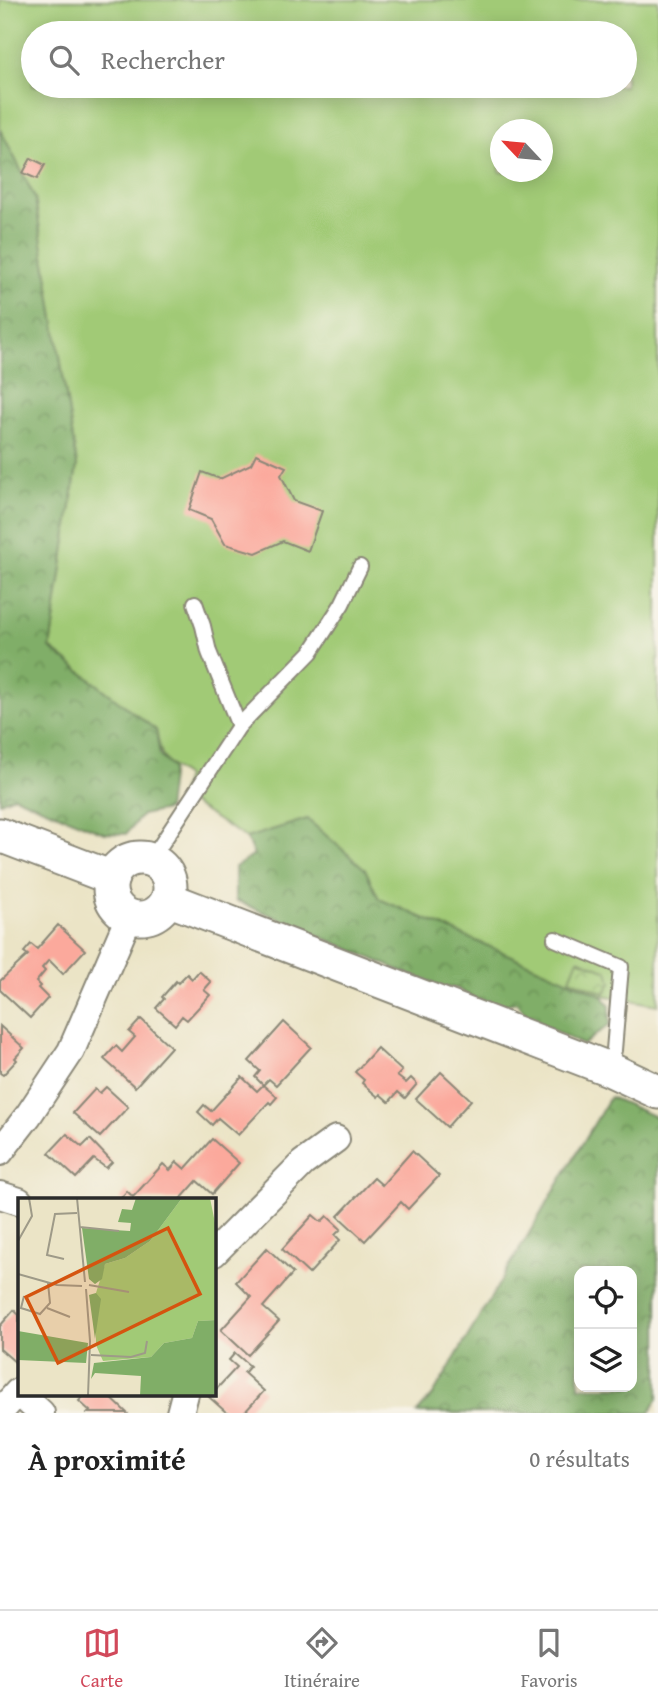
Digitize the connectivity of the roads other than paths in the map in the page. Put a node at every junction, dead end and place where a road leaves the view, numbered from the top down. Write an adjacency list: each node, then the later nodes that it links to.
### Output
1 (360, 567): 3 (lane)
2 (195, 603): 3 (lane)
3 (239, 726): 5 (lane)
4 (0, 835): 6 (street)
5 (151, 860): 6 (street); 7 (street)
6 (112, 878): 8 (street)
7 (168, 899): 8 (street); 10 (street)
8 (129, 917): 13 (street)
9 (555, 939): 10 (lane)
10 (609, 1069): 11 (street)
11 (658, 1092)
12 (336, 1139): 16 (street)
13 (0, 1152)
14 (0, 1195): 15 (street)
15 (18, 1201)
16 (215, 1253)
17 (18, 1392): 20 (street)
18 (23, 1396): 21 (street)
19 (184, 1396): 22 (street)
20 (0, 1412)
21 (41, 1413)
22 (180, 1413)

